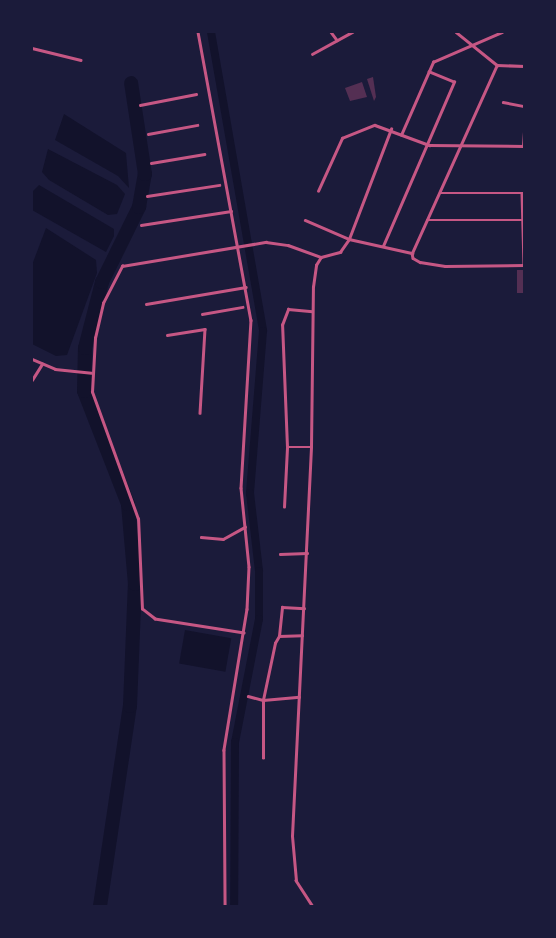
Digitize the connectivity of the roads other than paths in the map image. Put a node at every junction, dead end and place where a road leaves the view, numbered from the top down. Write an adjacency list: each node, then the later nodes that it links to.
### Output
1 (198, 32): 32 (lane)
2 (331, 32): 6 (lane)
3 (352, 32): 6 (lane)
4 (456, 32): 7 (lane)
5 (502, 32): 7 (lane)
6 (337, 40): 9 (lane)
7 (473, 46): 11 (lane); 13 (lane)
8 (32, 48): 10 (lane)
9 (312, 54)
10 (81, 60)
11 (497, 65): 12 (lane); 25 (lane)
12 (524, 66)
13 (429, 72): 22 (lane); 23 (lane)
14 (196, 94): 16 (lane)
15 (503, 102): 17 (lane)
16 (140, 105)
17 (524, 106)
18 (197, 125): 21 (lane)
19 (391, 129): 22 (lane); 29 (lane); 37 (lane)
20 (524, 130): 24 (lane)
21 (148, 134)
22 (401, 135): 23 (lane)
23 (429, 145): 25 (lane); 39 (lane)
24 (524, 146): 25 (lane)
25 (461, 147): 30 (lane)
26 (204, 154): 27 (lane)
27 (151, 163)
28 (219, 185): 31 (lane)
29 (317, 191)
30 (440, 193): 34 (lane); 35 (lane)
31 (147, 196)
32 (231, 211): 36 (lane); 38 (lane)
33 (305, 220): 37 (lane)
34 (427, 220): 35 (lane); 40 (lane)
35 (524, 220): 42 (lane)
36 (141, 225)
37 (349, 239): 39 (lane); 41 (lane)
38 (240, 246): 41 (lane); 43 (lane); 51 (lane)
39 (383, 246): 40 (lane)
40 (412, 253): 42 (lane)
41 (321, 257): 46 (lane)
42 (524, 265)
43 (246, 288): 44 (lane); 57 (lane)
44 (146, 304)
45 (242, 307): 47 (lane)
46 (312, 311): 54 (lane); 55 (lane)
47 (202, 314)
48 (166, 335): 53 (lane)
49 (32, 359): 50 (lane)
50 (42, 364): 51 (lane); 52 (lane)
51 (89, 373): 62 (lane)
52 (32, 380)
53 (200, 413)
54 (287, 447): 55 (lane); 56 (lane)
55 (311, 447): 59 (lane)
56 (285, 507)
57 (245, 527): 58 (lane); 62 (lane)
58 (201, 537)
59 (307, 553): 60 (lane); 61 (lane)
60 (280, 554)
61 (304, 608): 63 (lane); 64 (lane)
62 (244, 633): 69 (lane)
63 (302, 635): 64 (lane); 66 (lane)
64 (279, 636): 67 (lane)
65 (248, 696): 67 (lane)
66 (299, 697): 67 (lane); 70 (lane)
67 (263, 700): 68 (lane)
68 (263, 758)
69 (225, 906)
70 (312, 906)

